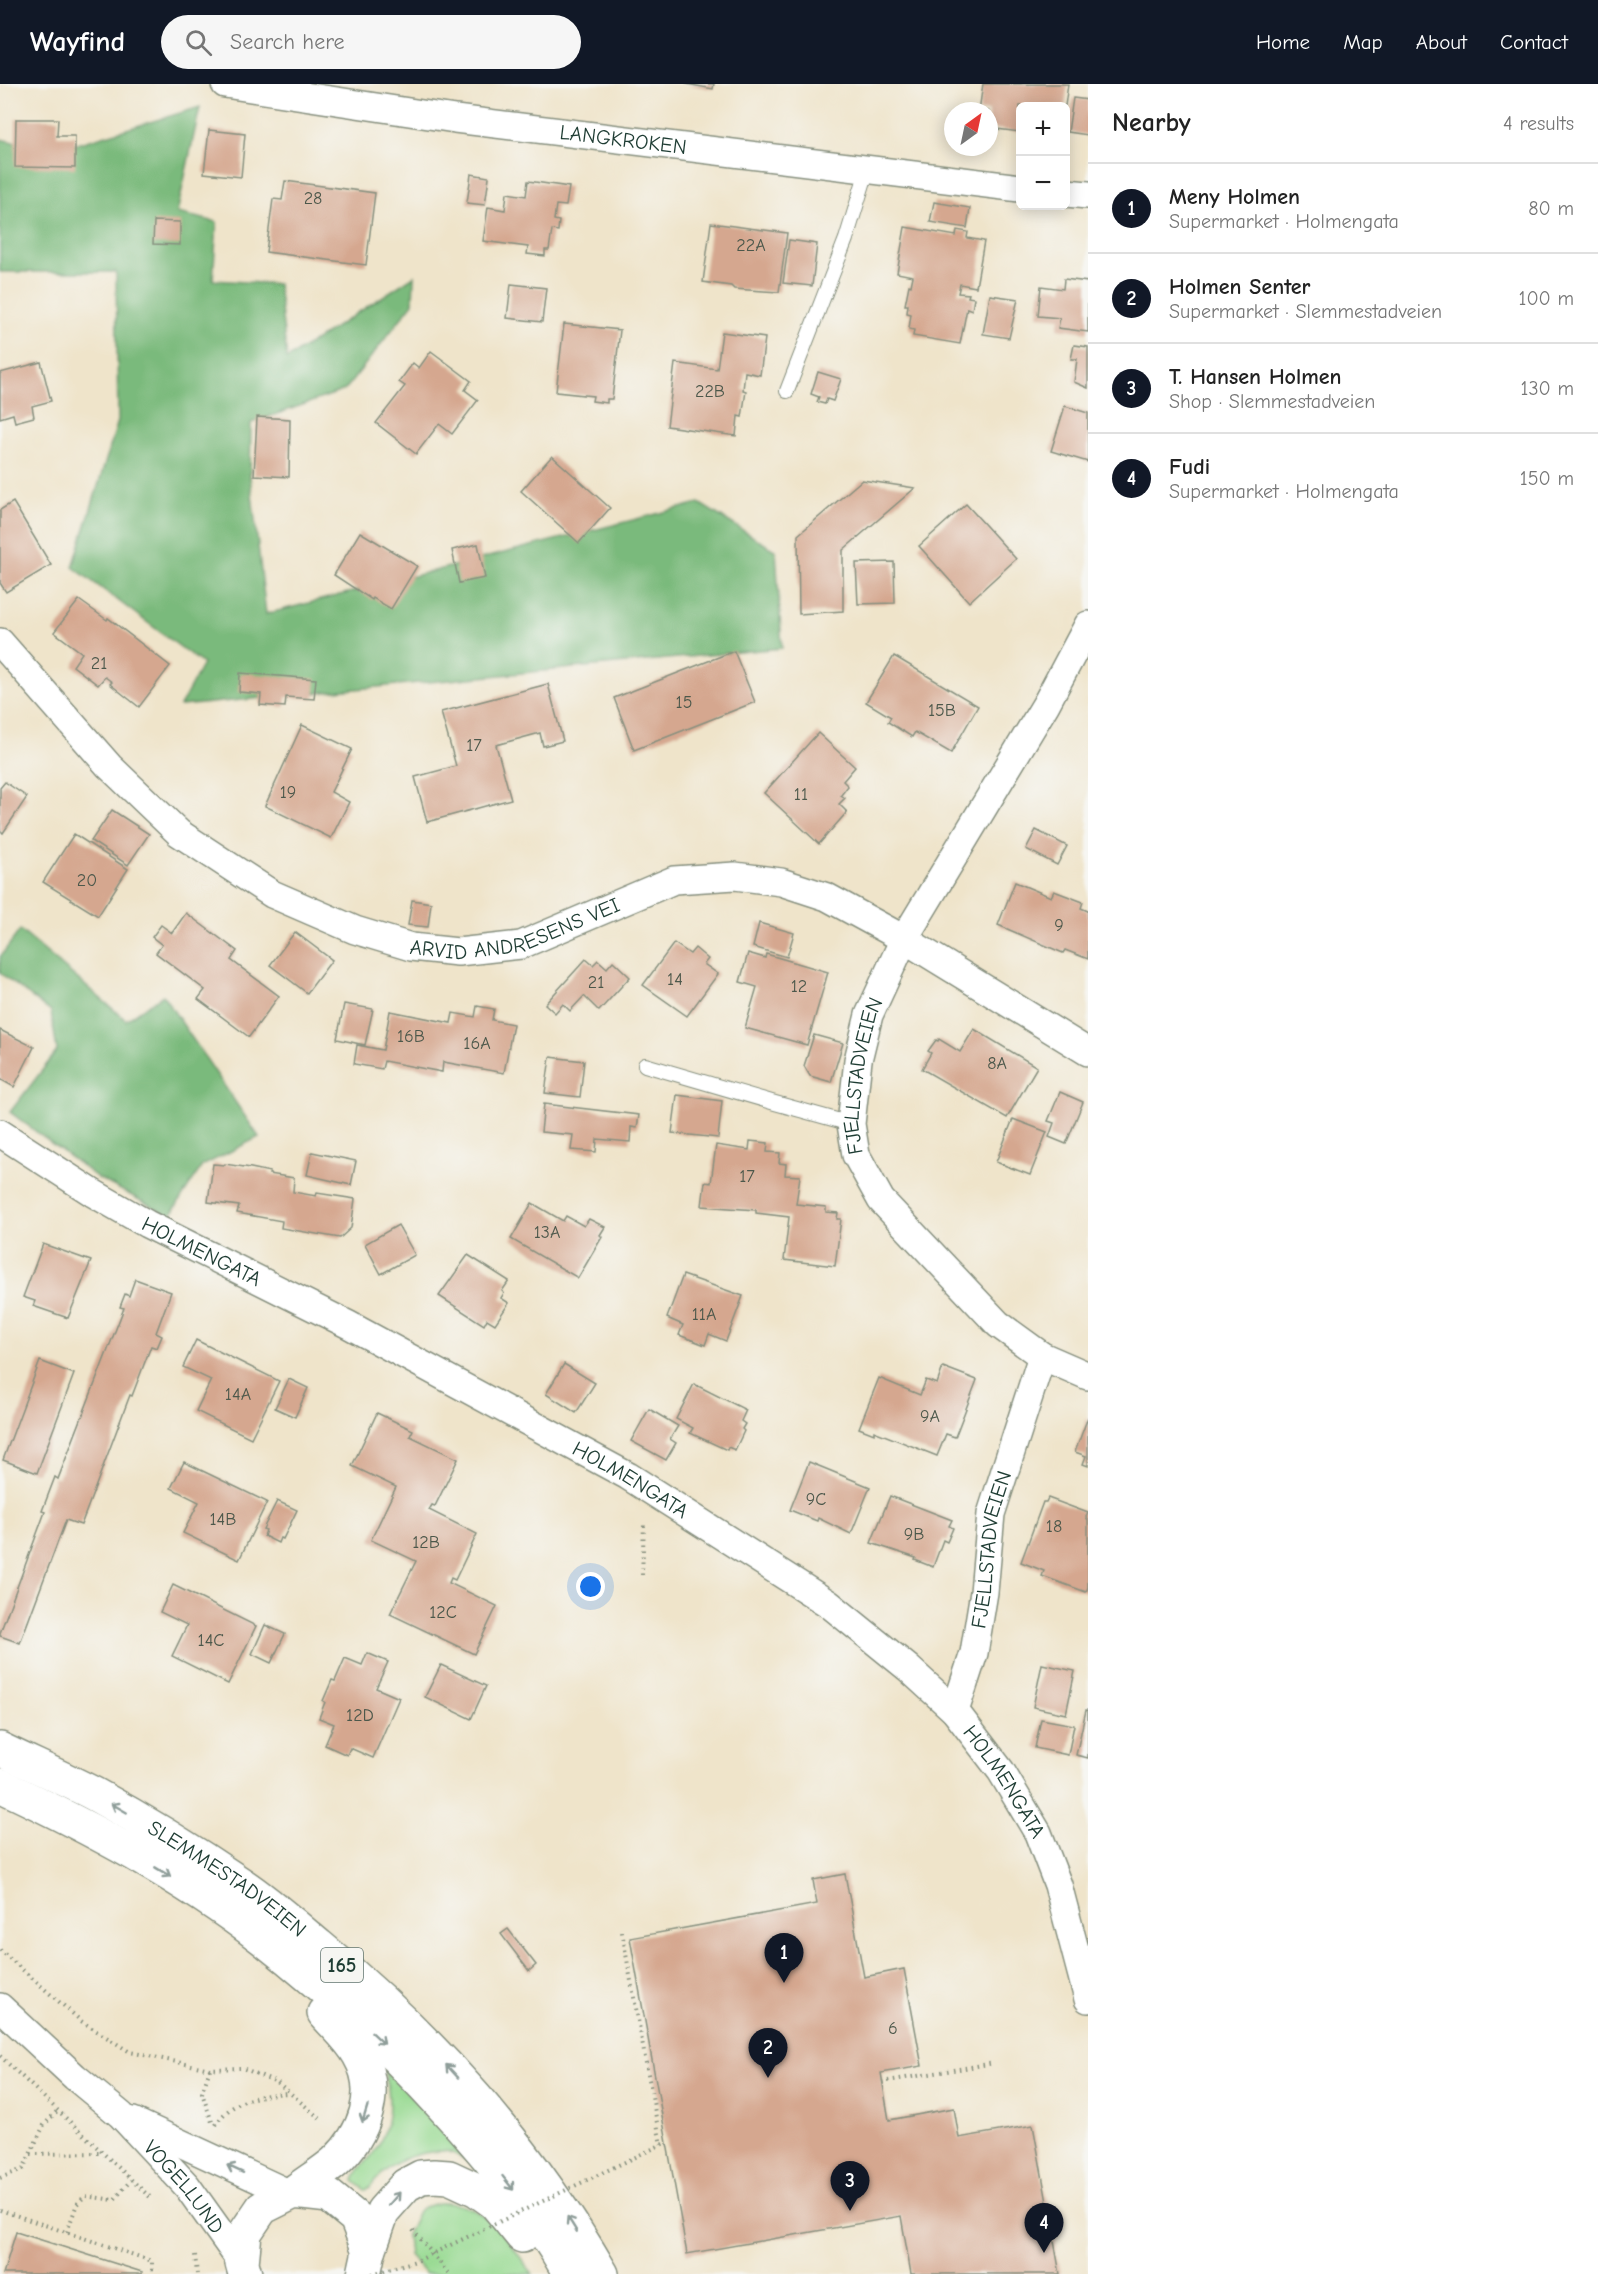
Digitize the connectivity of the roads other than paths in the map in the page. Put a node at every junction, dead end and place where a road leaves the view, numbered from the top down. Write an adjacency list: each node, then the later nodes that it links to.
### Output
1 (225, 84): 2 (street, LANGKROKEN)
2 (867, 171): 3 (street, LANGKROKEN); 6 (lane)
3 (1016, 188)
4 (1070, 193): 5 (street)
5 (1088, 195)
6 (787, 391)
7 (1088, 626): 9 (street, FJELLSTADVEIEN)
8 (0, 642): 9 (street, ARVID ANDRESENS VEI)
9 (904, 939): 10 (street, ARVID ANDRESENS VEI); 12 (street, FJELLSTADVEIEN)
10 (1088, 1052)
11 (645, 1065): 12 (lane)
12 (851, 1124): 14 (street, FJELLSTADVEIEN)
13 (0, 1133): 16 (street, HOLMENGATA)
14 (1042, 1356): 15 (street); 16 (street, FJELLSTADVEIEN)
15 (1088, 1376)
16 (955, 1711): 20 (street, HOLMENGATA)
17 (0, 1749): 28 (main road, SLEMMESTADVEIEN / 165, one-way to 17)
18 (0, 1785): 19 (main road, SLEMMESTADVEIEN / 165, one-way to 19)
19 (303, 1971): 23 (main road, 165, one-way to 23); 27 (main road, SLEMMESTADVEIEN / 165, one-way to 27)
20 (1088, 1999)
21 (0, 2007): 22 (street, VOGELLUND)
22 (121, 2115): 23 (street, VOGELLUND, one-way to 22); 25 (street, VOGELLUND)
23 (291, 2193): 24 (main road); 25 (main road)
24 (373, 2266): 26 (main road, one-way to 26)
25 (243, 2270)
26 (548, 2274)
27 (570, 2274)
28 (602, 2274)

